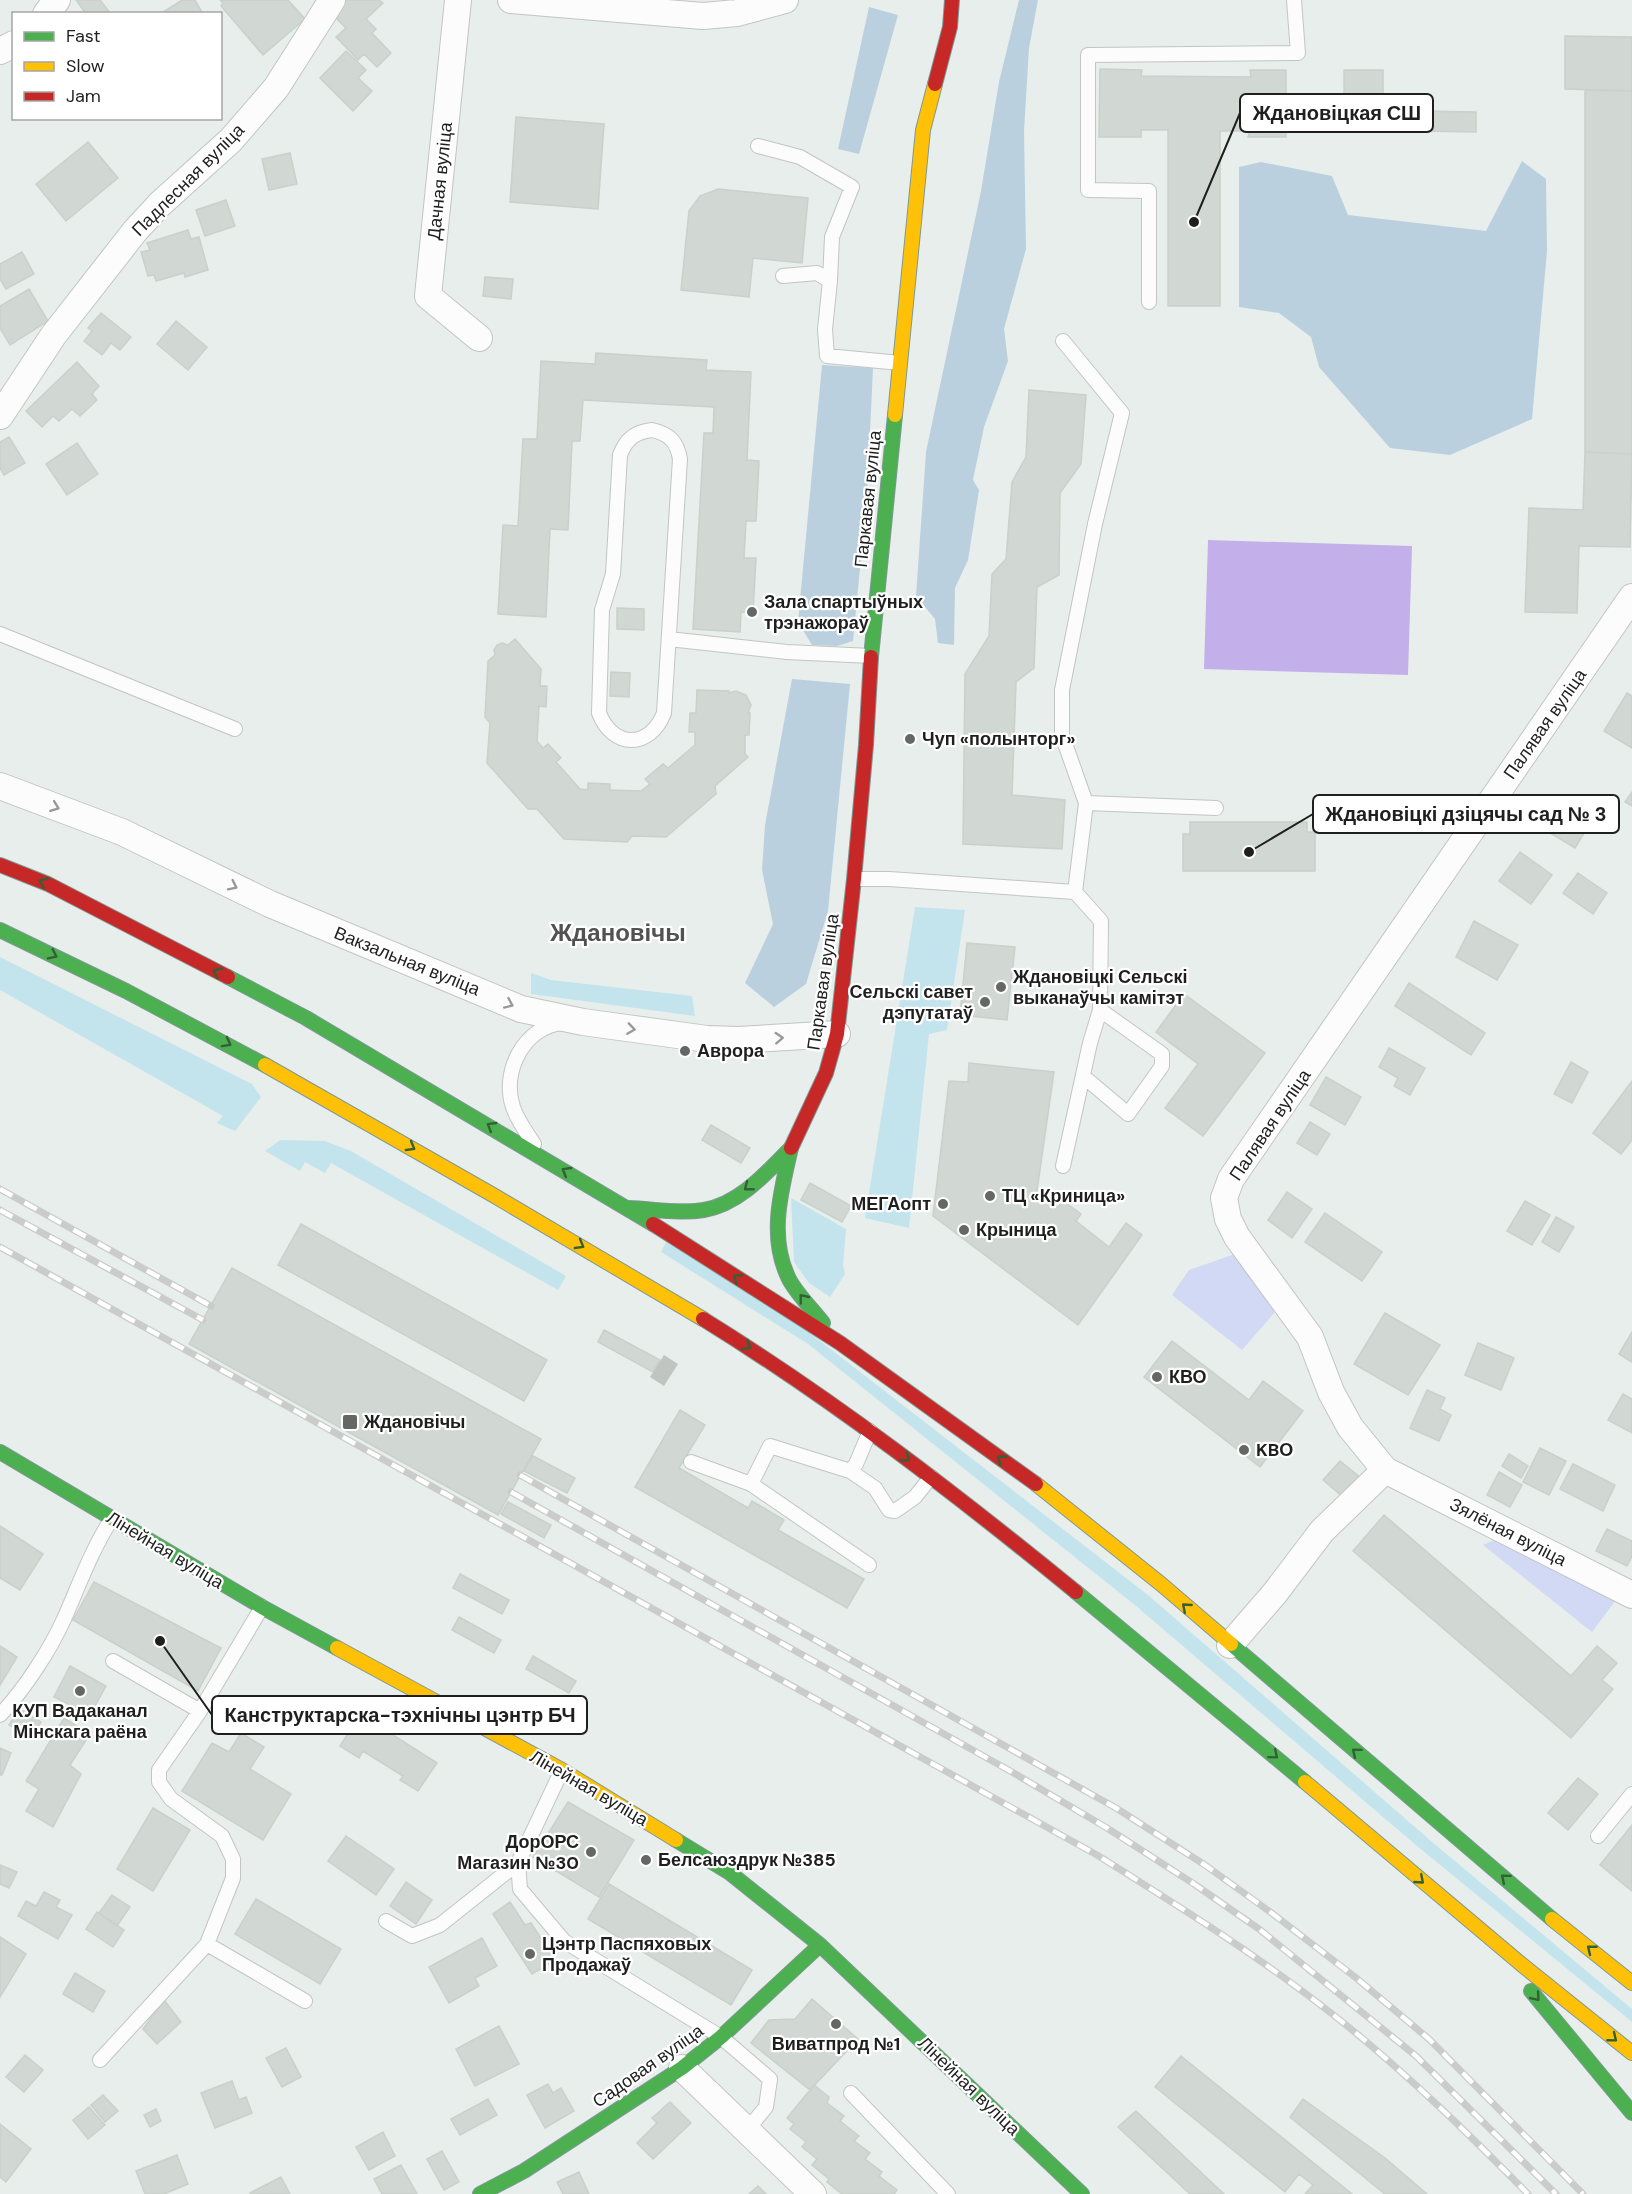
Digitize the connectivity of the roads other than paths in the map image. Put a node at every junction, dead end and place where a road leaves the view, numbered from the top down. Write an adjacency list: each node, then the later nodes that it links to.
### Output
1 (57, 0): 9 (street)
2 (332, 0): 18 (street, Падлесная вуліца)
3 (458, 0): 15 (street, Дачная вуліца)
4 (511, 0): 5 (street)
5 (785, 0)
6 (952, 0): 10 (main road, Паркавая вуліца)
7 (968, 0): 10 (main road, Паркавая вуліца)
8 (1294, 0): 14 (lane)
9 (48, 12)
10 (950, 27): 17 (main road, Паркавая вуліца)
11 (758, 146): 13 (lane)
12 (783, 276): 13 (lane)
13 (830, 281): 17 (lane)
14 (1149, 302)
15 (478, 338)
16 (1063, 341): 25 (lane)
17 (900, 363): 22 (main road, Паркавая вуліца)
18 (0, 416)
19 (1632, 597): 43 (street, Палявая вуліца)
20 (0, 634): 23 (lane)
21 (669, 639): 21 (lane); 22 (lane)
22 (871, 656): 28 (main road, Паркавая вуліца)
23 (235, 729)
24 (0, 786): 32 (street, Вакзальная вуліца, one-way to 32)
25 (1086, 803): 26 (lane); 29 (lane)
26 (1216, 808)
27 (0, 865): 36 (main road, one-way to 27)
28 (854, 879): 29 (lane); 33 (main road, Паркавая вуліца)
29 (1075, 892): 31 (lane)
30 (0, 930): 40 (main road, one-way to 40)
31 (1100, 1010): 34 (lane); 34 (lane)
32 (583, 1022): 33 (street, Вакзальная вуліца, one-way to 33); 36 (lane)
33 (837, 1034): 35 (main road, Паркавая вуліца)
34 (1083, 1076): 37 (lane)
35 (792, 1148): 38 (main road, one-way to 38); 39 (main road, one-way to 35)
36 (541, 1156): 38 (main road, one-way to 36)
37 (1063, 1166)
38 (626, 1208): 39 (main road, one-way to 38)
39 (840, 1343): 51 (main road, one-way to 39)
40 (870, 1431): 44 (lane); 45 (main road, one-way to 45)
41 (0, 1452): 47 (main road, Лінейная вуліца)
42 (691, 1462): 46 (lane)
43 (1385, 1470): 49 (street, Зялёная вуліца); 51 (street)
44 (850, 1471): 45 (lane); 46 (lane)
45 (931, 1477): 60 (main road, one-way to 60)
46 (751, 1484): 48 (lane)
47 (112, 1518): 50 (main road, Лінейная вуліца); 54 (lane)
48 (869, 1564)
49 (1632, 1595)
50 (262, 1608): 53 (lane); 55 (main road, Лінейная вуліца)
51 (1230, 1645): 63 (main road, one-way to 51)
52 (113, 1661): 53 (lane)
53 (200, 1711): 61 (lane)
54 (1, 1713)
55 (562, 1770): 58 (lane); 62 (main road, Лінейная вуліца)
56 (1632, 1794): 57 (lane)
57 (1598, 1836)
58 (518, 1863): 59 (lane); 65 (lane)
59 (386, 1921)
60 (1485, 1936): 66 (main road, one-way to 66); 70 (main road, one-way to 70)
61 (207, 1944): 64 (lane); 67 (lane)
62 (820, 1945): 65 (main road, Садовая вуліца); 75 (main road, Лінейная вуліца)
63 (1632, 1983)
64 (305, 2001)
65 (720, 2037): 68 (main road, Садовая вуліца); 71 (lane)
66 (1632, 2053)
67 (100, 2060)
68 (682, 2068): 71 (street); 72 (main road, Садовая вуліца)
69 (851, 2093): 74 (lane)
70 (1632, 2113)
71 (747, 2130): 73 (street)
72 (480, 2194)
73 (813, 2194)
74 (948, 2194)
75 (1082, 2194)

